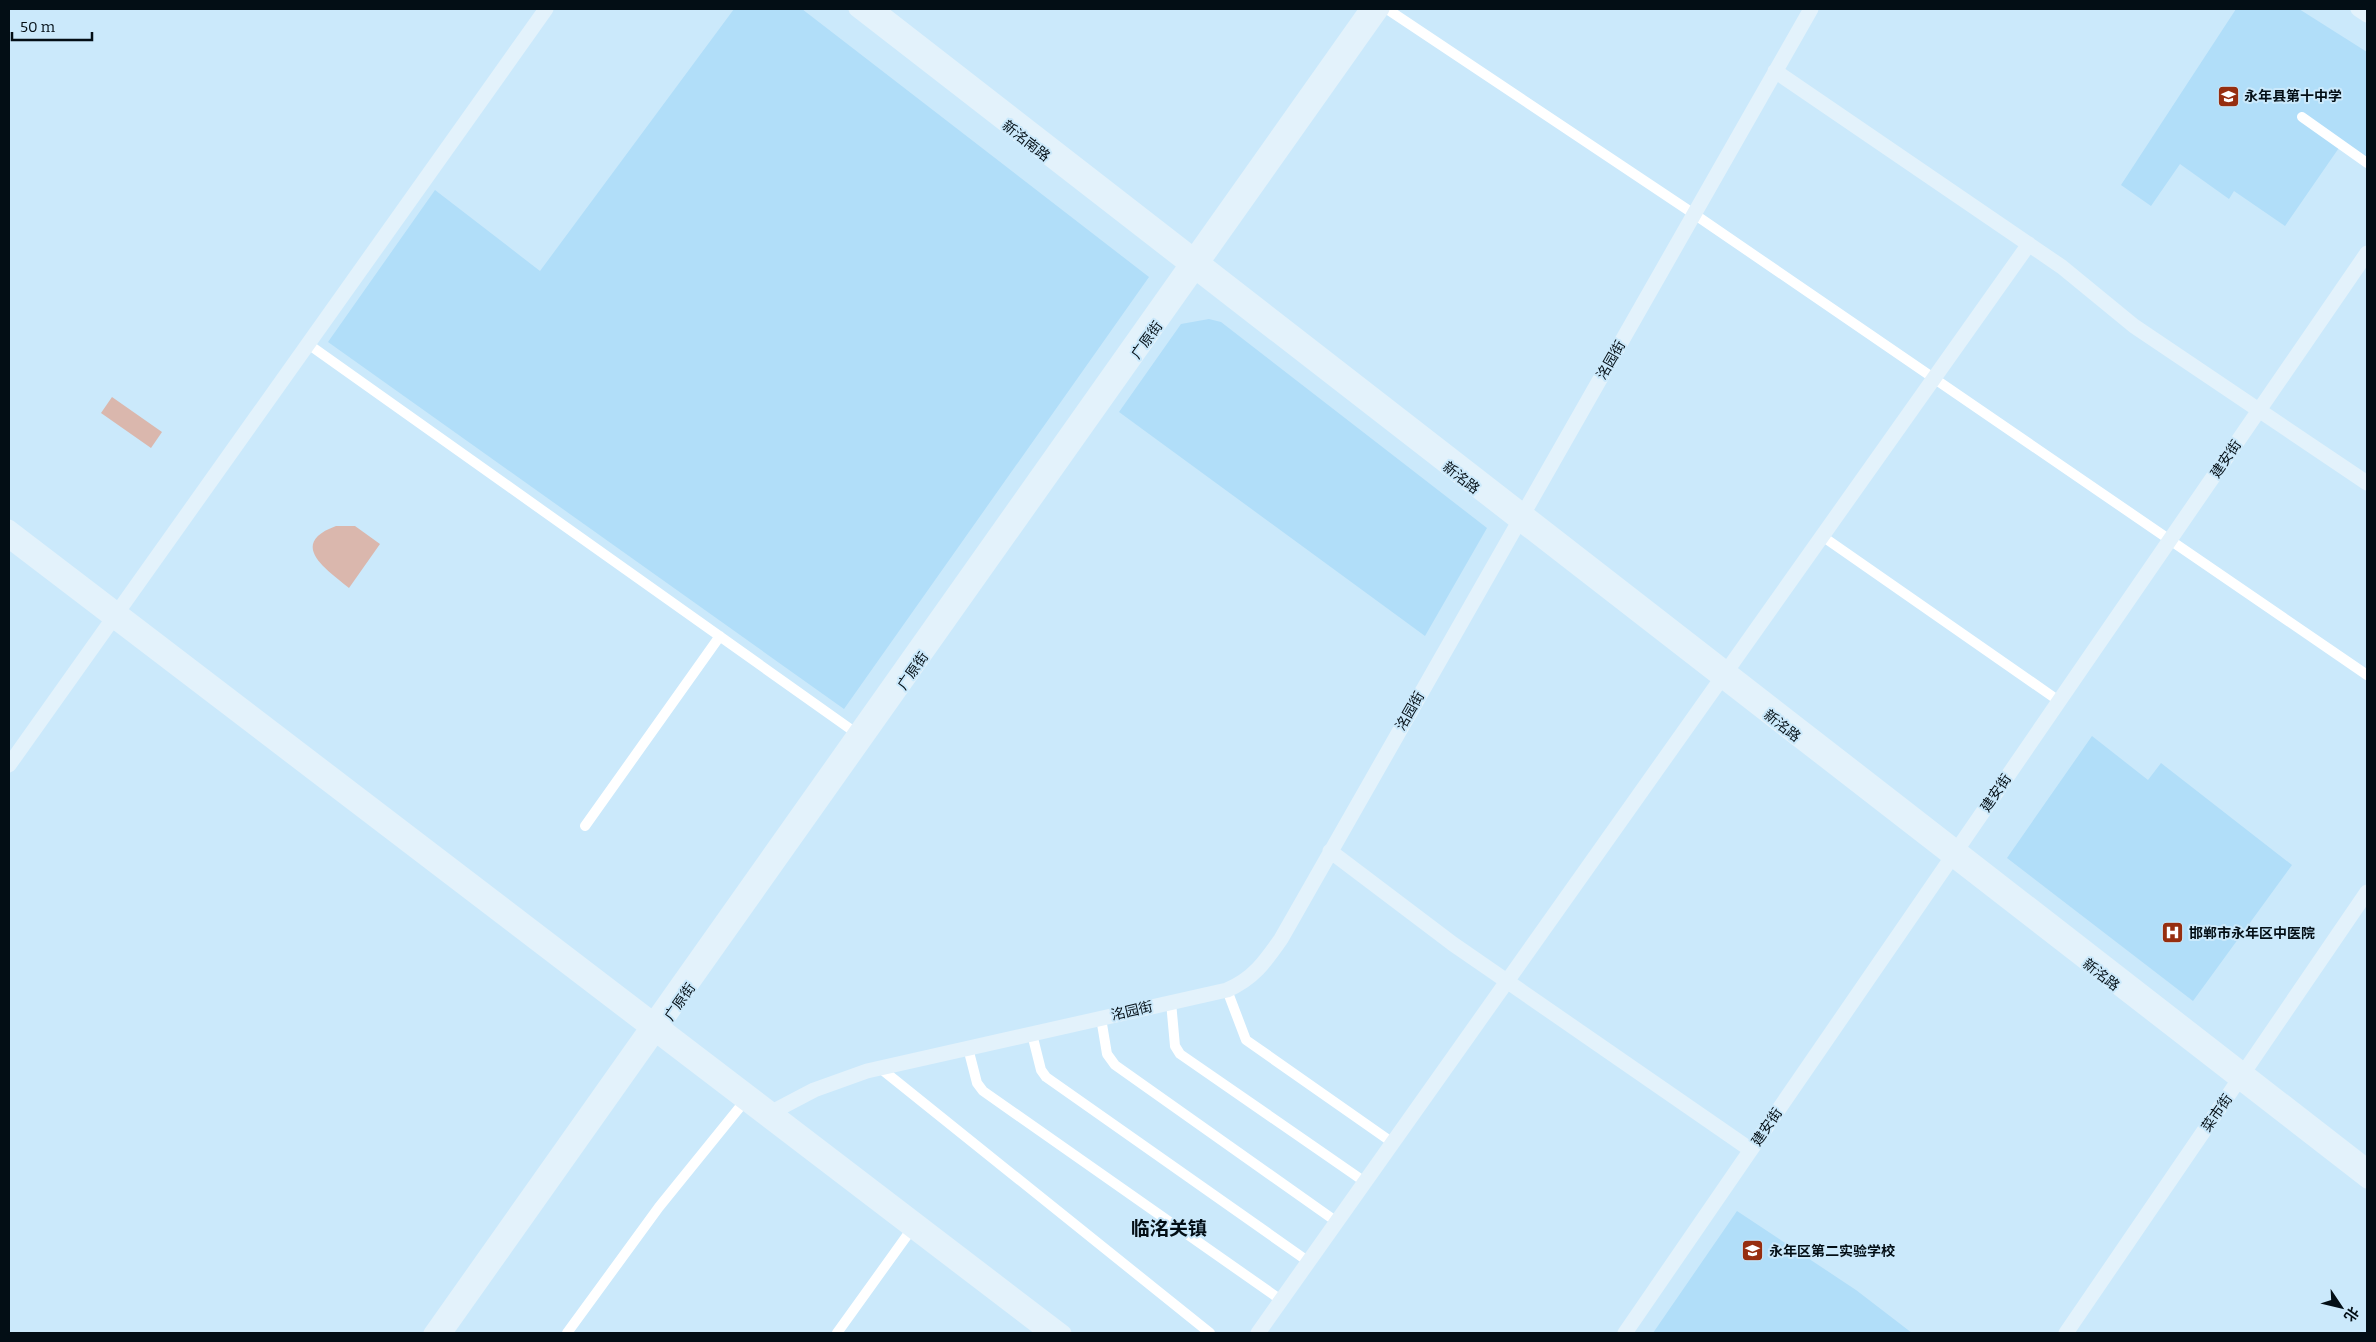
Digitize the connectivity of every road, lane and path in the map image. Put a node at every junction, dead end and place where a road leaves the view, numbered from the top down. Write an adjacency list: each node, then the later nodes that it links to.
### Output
1 (546, 9): 17 (street)
2 (856, 9): 16 (street, 新洺南路)
3 (877, 9): 16 (street, 新洺南路)
4 (1367, 9): 16 (street, 广原街)
5 (1382, 9): 16 (street, 广原街)
6 (1387, 9): 13 (street)
7 (1810, 9): 10 (street, 洺园街)
8 (2358, 9): 9 (street)
9 (2367, 15)
10 (1775, 71): 13 (street, 洺园街); 14 (street)
11 (2302, 117): 12 (street)
12 (2367, 163)
13 (1694, 214): 18 (street); 21 (street, 洺园街)
14 (2029, 244): 18 (street); 19 (street)
15 (2367, 253): 19 (street, 建安街)
16 (1194, 263): 21 (street, 新洺路); 31 (street, 广原街); 41 (street, 广原街)
17 (308, 344): 26 (street); 27 (street)
18 (1934, 378): 23 (street); 24 (street)
19 (2259, 410): 20 (street); 24 (street, 建安街)
20 (2367, 484)
21 (1521, 516): 28 (street, 新洺路); 34 (street, 洺园街)
22 (9, 527): 26 (street)
23 (1822, 536): 28 (street); 30 (street)
24 (2170, 540): 29 (street); 30 (street, 建安街)
25 (9, 541): 26 (street)
26 (115, 615): 32 (street); 41 (street)
27 (720, 636): 31 (street); 33 (street)
28 (1725, 674): 35 (street, 新洺路); 37 (street)
29 (2367, 675)
30 (2059, 701): 35 (street, 建安街)
31 (856, 733): 41 (street, 广原街)
32 (9, 764)
33 (585, 826)
34 (1330, 851): 37 (street); 38 (street, 洺园街)
35 (1955, 853): 45 (street, 新洺路); 49 (street, 建安街)
36 (2367, 892): 45 (street, 菜市街)
37 (1507, 981): 48 (street); 49 (street)
38 (1226, 990): 39 (street, 洺园街); 48 (street)
39 (1171, 1002): 40 (street, 洺园街); 52 (street)
40 (1101, 1018): 42 (street, 洺园街); 53 (street)
41 (656, 1027): 46 (street); 47 (street); 57 (street, 广原街); 58 (street, 广原街)
42 (1032, 1034): 43 (street, 洺园街); 55 (street)
43 (968, 1048): 44 (street, 洺园街); 56 (street)
44 (880, 1068): 47 (street, 洺园街); 63 (street)
45 (2242, 1076): 50 (street, 新洺路); 51 (street, 新洺路); 66 (street, 菜市街)
46 (744, 1102): 54 (street); 59 (street)
47 (774, 1111): 62 (street)
48 (1393, 1143): 52 (street)
49 (1751, 1150): 65 (street, 建安街)
50 (2367, 1166)
51 (2367, 1181)
52 (1365, 1182): 53 (street)
53 (1337, 1222): 55 (street)
54 (911, 1230): 60 (street); 61 (street)
55 (1309, 1262): 56 (street)
56 (1281, 1300): 64 (street)
57 (431, 1333)
58 (445, 1333)
59 (567, 1333)
60 (837, 1333)
61 (1046, 1333)
62 (1064, 1333)
63 (1210, 1333)
64 (1258, 1333)
65 (1625, 1333)
66 (2066, 1333)

